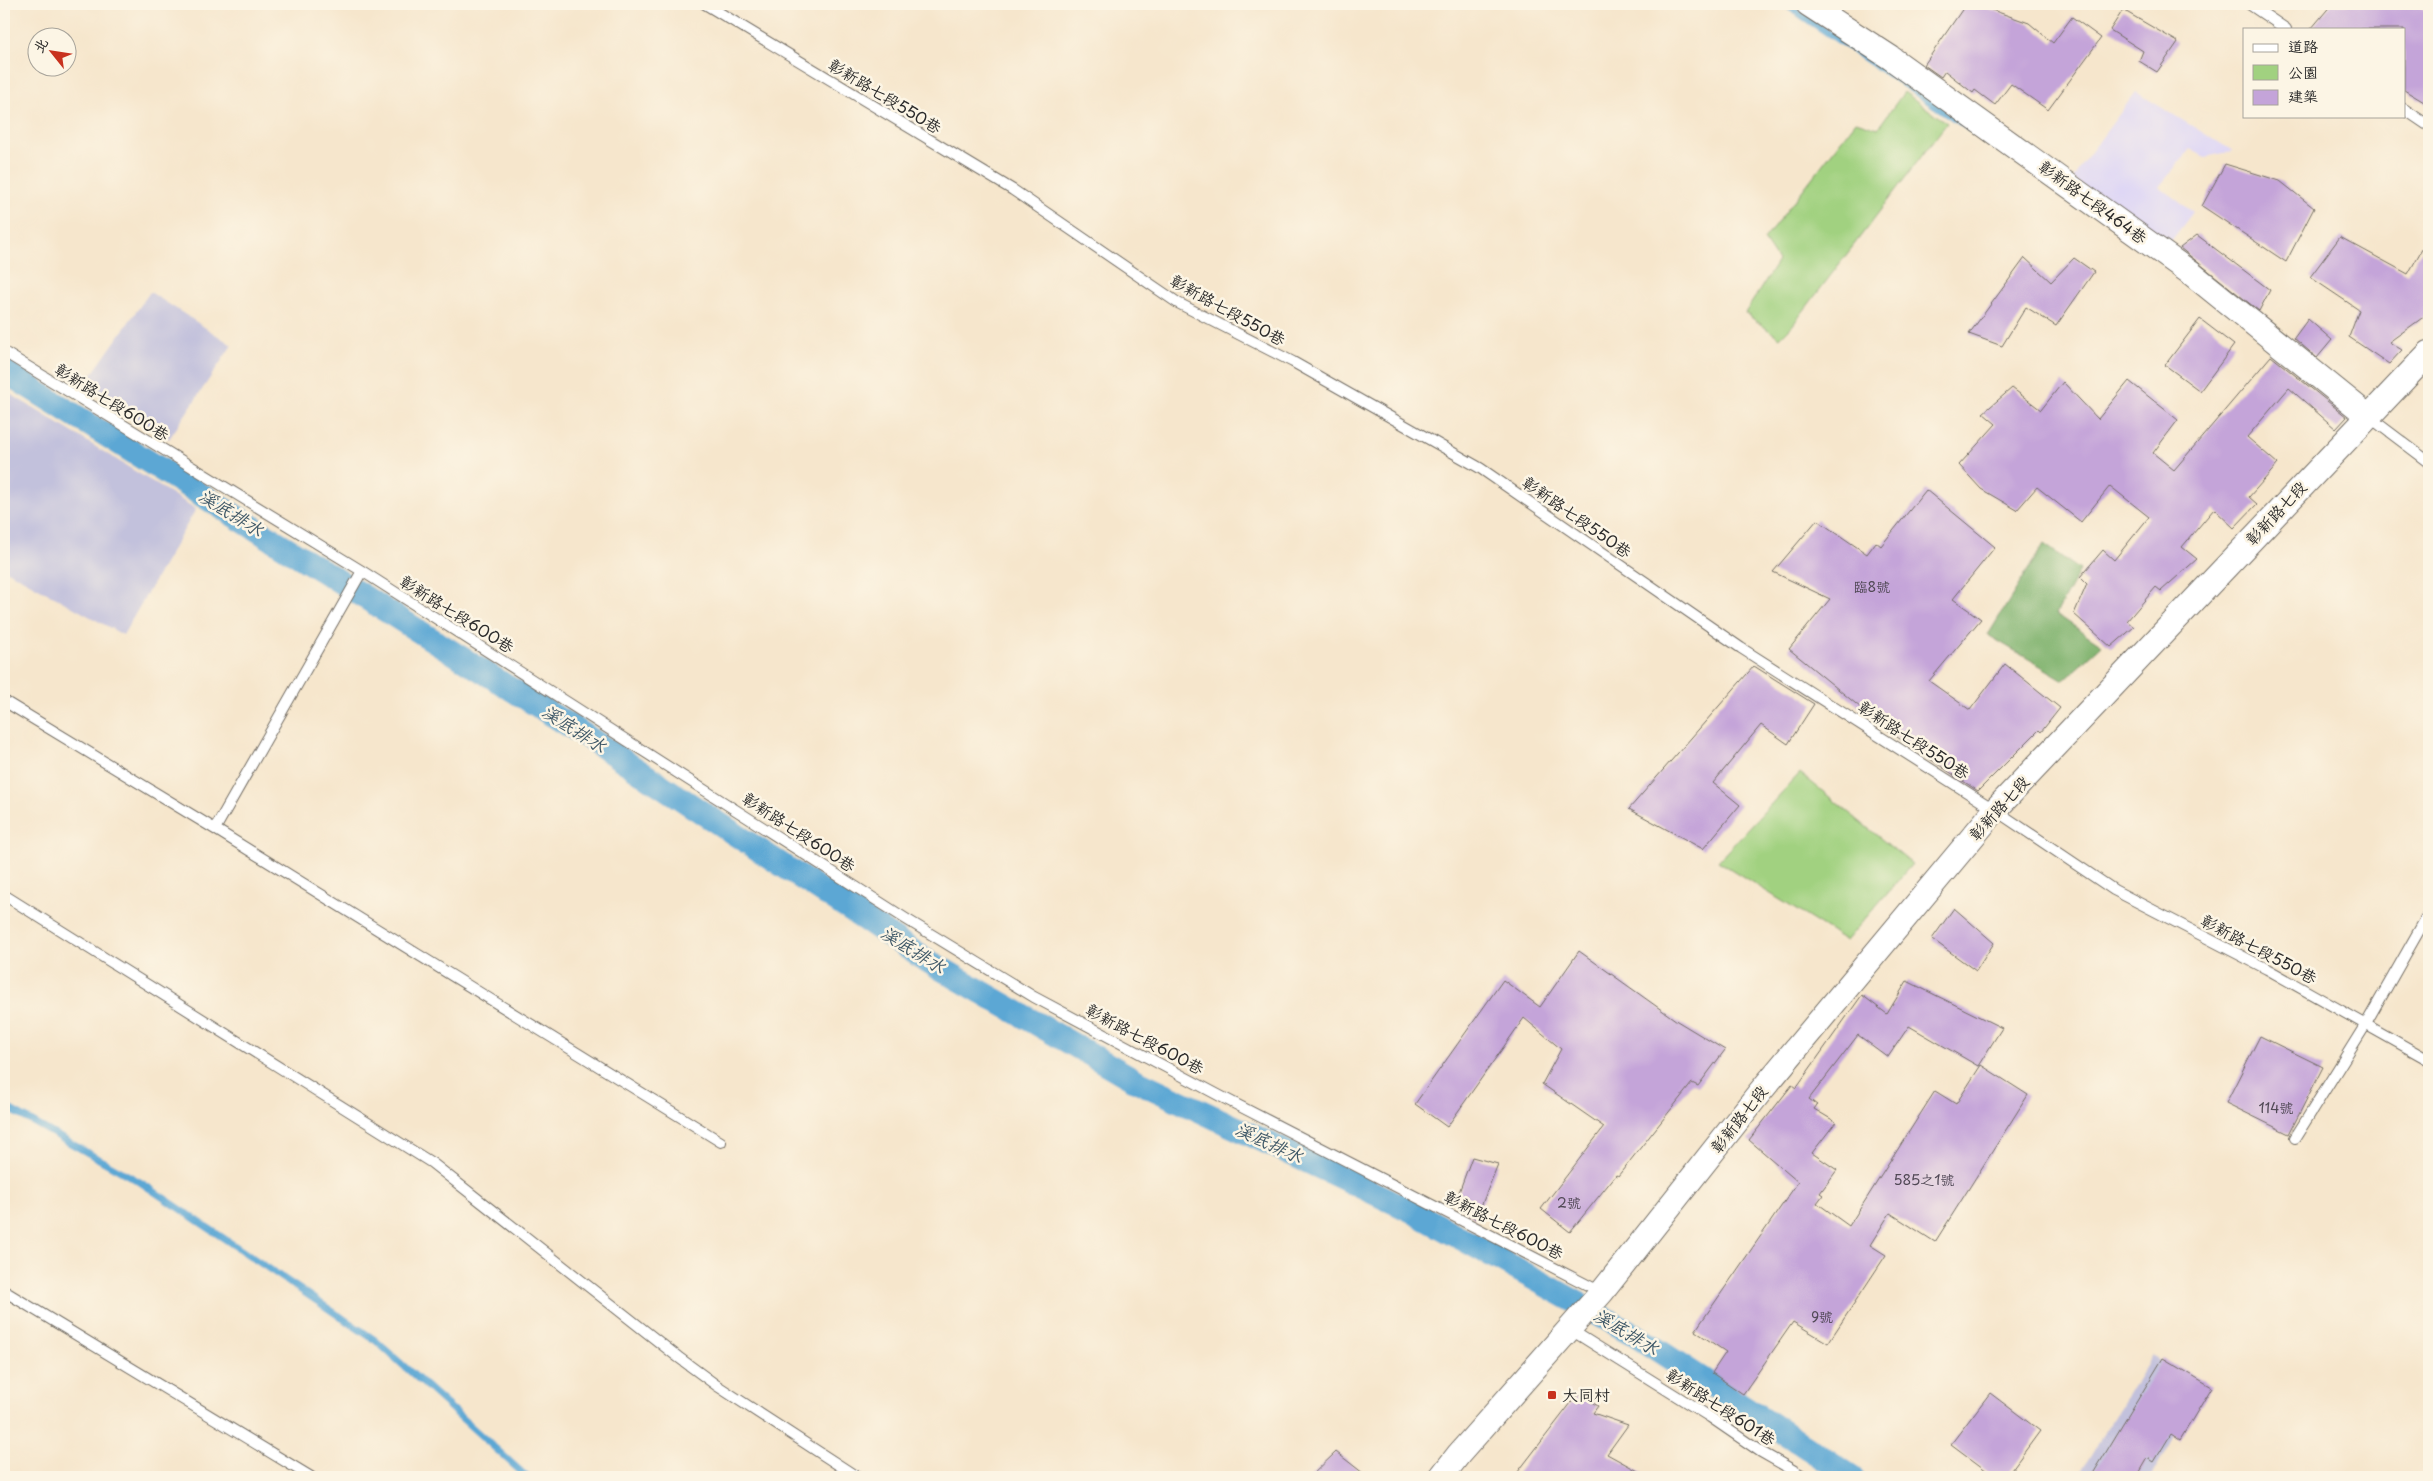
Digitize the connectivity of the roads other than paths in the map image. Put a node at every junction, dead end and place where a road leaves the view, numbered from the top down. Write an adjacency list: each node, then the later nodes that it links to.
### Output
1 (705, 4): 13 (lane, 彰新路七段550巷)
2 (1808, 4): 9 (street, 彰新路七段464巷)
3 (2249, 4): 4 (lane)
4 (2285, 28)
5 (2406, 110): 6 (lane)
6 (2429, 126)
7 (4, 352): 11 (lane, 彰新路七段600巷)
8 (2429, 353): 9 (street, 彰新路七段)
9 (2368, 416): 10 (lane); 13 (street, 彰新路七段)
10 (2429, 462)
11 (362, 571): 14 (lane); 22 (lane, 彰新路七段600巷)
12 (4, 701): 14 (lane)
13 (1995, 810): 17 (lane, 彰新路七段550巷); 22 (street, 彰新路七段)
14 (215, 829): 20 (lane)
15 (4, 895): 25 (lane)
16 (2429, 913): 17 (lane)
17 (2366, 1024): 18 (lane, 彰新路七段550巷); 19 (lane)
18 (2429, 1060)
19 (2295, 1138)
20 (721, 1142)
21 (4, 1291): 24 (lane)
22 (1602, 1292): 23 (street, 彰新路七段)
23 (1571, 1330): 26 (street); 27 (lane, 彰新路七段601巷)
24 (311, 1477)
25 (857, 1477)
26 (1441, 1477)
27 (1805, 1477)

